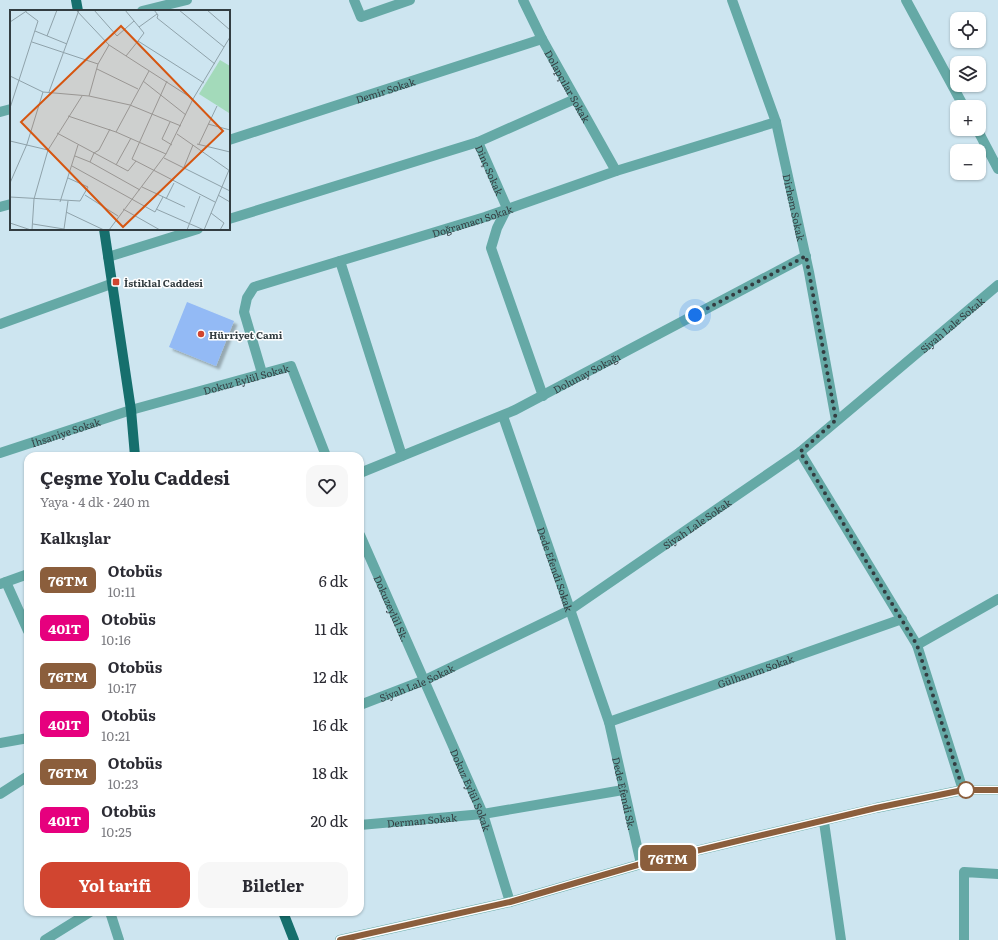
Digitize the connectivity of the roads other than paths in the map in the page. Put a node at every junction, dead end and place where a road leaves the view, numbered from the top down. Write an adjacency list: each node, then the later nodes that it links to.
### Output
1 (76, 0): 8 (main road)
2 (187, 0): 9 (street)
3 (354, 0): 4 (street)
4 (410, 0)
5 (523, 0): 10 (street, Dolapçılar Sokak)
6 (732, 0): 15 (street, Dirhem Sokak)
7 (906, 0): 12 (street)
8 (78, 10)
9 (146, 10)
10 (542, 39): 11 (street, Dolapçılar Sokak); 17 (street, Demir Sokak)
11 (575, 99): 18 (street); 20 (street, Dolapçılar Sokak)
12 (960, 100)
13 (10, 109): 14 (street)
14 (0, 112)
15 (776, 122): 20 (street, Doğramacı Sokak); 27 (street, Dirhem Sokak)
16 (981, 136): 19 (street)
17 (230, 140)
18 (478, 142): 23 (street, Dinç Sokak); 24 (street, Dinç Sokak)
19 (998, 168)
20 (616, 171): 23 (street, Doğramacı Sokak)
21 (10, 204): 22 (street)
22 (0, 207)
23 (507, 208): 29 (street, Doğramacı Sokak); 34 (street, Dinç Sokak)
24 (230, 219)
25 (104, 230): 28 (main road)
26 (195, 230): 28 (street)
27 (806, 256): 34 (street, Dolunay Sokağı); 37 (street, Dirhem Sokak)
28 (108, 257): 30 (main road)
29 (340, 261): 33 (street, Doğramacı Sokak); 42 (street)
30 (111, 284): 32 (street); 35 (main road)
31 (998, 284): 37 (street, Siyah Lale Sokak)
32 (0, 324)
33 (262, 373): 35 (street, Dokuz Eylül Sokak); 39 (street, Dokuz Eylül Sokak)
34 (543, 396): 36 (street, Dolunay Sokağı)
35 (131, 410): 38 (main road); 41 (street, İhsaniye Sokak)
36 (503, 416): 42 (street, Dolunay Sokağı); 48 (street, Dede Efendi Sokak)
37 (836, 420): 40 (street, Siyah Lale Sokak)
38 (135, 452)
39 (324, 452)
40 (800, 452): 48 (street, Siyah Lale Sokak); 49 (street)
41 (0, 453)
42 (402, 456): 43 (street, Dolunay Sokağı)
43 (364, 471)
44 (364, 544): 52 (street, Dokuzeylül Sk.)
45 (24, 575): 46 (street)
46 (3, 583): 50 (street)
47 (998, 599): 51 (street)
48 (570, 610): 52 (street, Siyah Lale Sokak); 54 (street, Dede Efendi Sokak)
49 (902, 619): 51 (street); 54 (street, Gülhanım Sokak)
50 (24, 623)
51 (917, 645): 59 (street)
52 (425, 680): 53 (street, Siyah Lale Sokak); 62 (street, Dokuz Eylül Sokak)
53 (364, 703)
54 (609, 722): 58 (street, Dede Efendi Sk.)
55 (24, 739): 56 (street)
56 (0, 743)
57 (24, 779): 61 (street)
58 (623, 790): 62 (street); 65 (street, Dede Efendi Sk.)
59 (963, 790): 60 (street); 63 (street)
60 (998, 790)
61 (0, 794)
62 (483, 814): 64 (street, Derman Sokak); 67 (street, Dokuz Eylül Sokak)
63 (824, 822): 65 (street); 75 (street)
64 (364, 825)
65 (641, 864): 67 (street)
66 (998, 874): 76 (street)
67 (510, 902): 74 (street)
68 (84, 916): 71 (street)
69 (111, 916): 72 (street)
70 (285, 916): 73 (main road)
71 (45, 940)
72 (119, 940)
73 (294, 940)
74 (340, 940)
75 (841, 940)
76 (964, 940)

